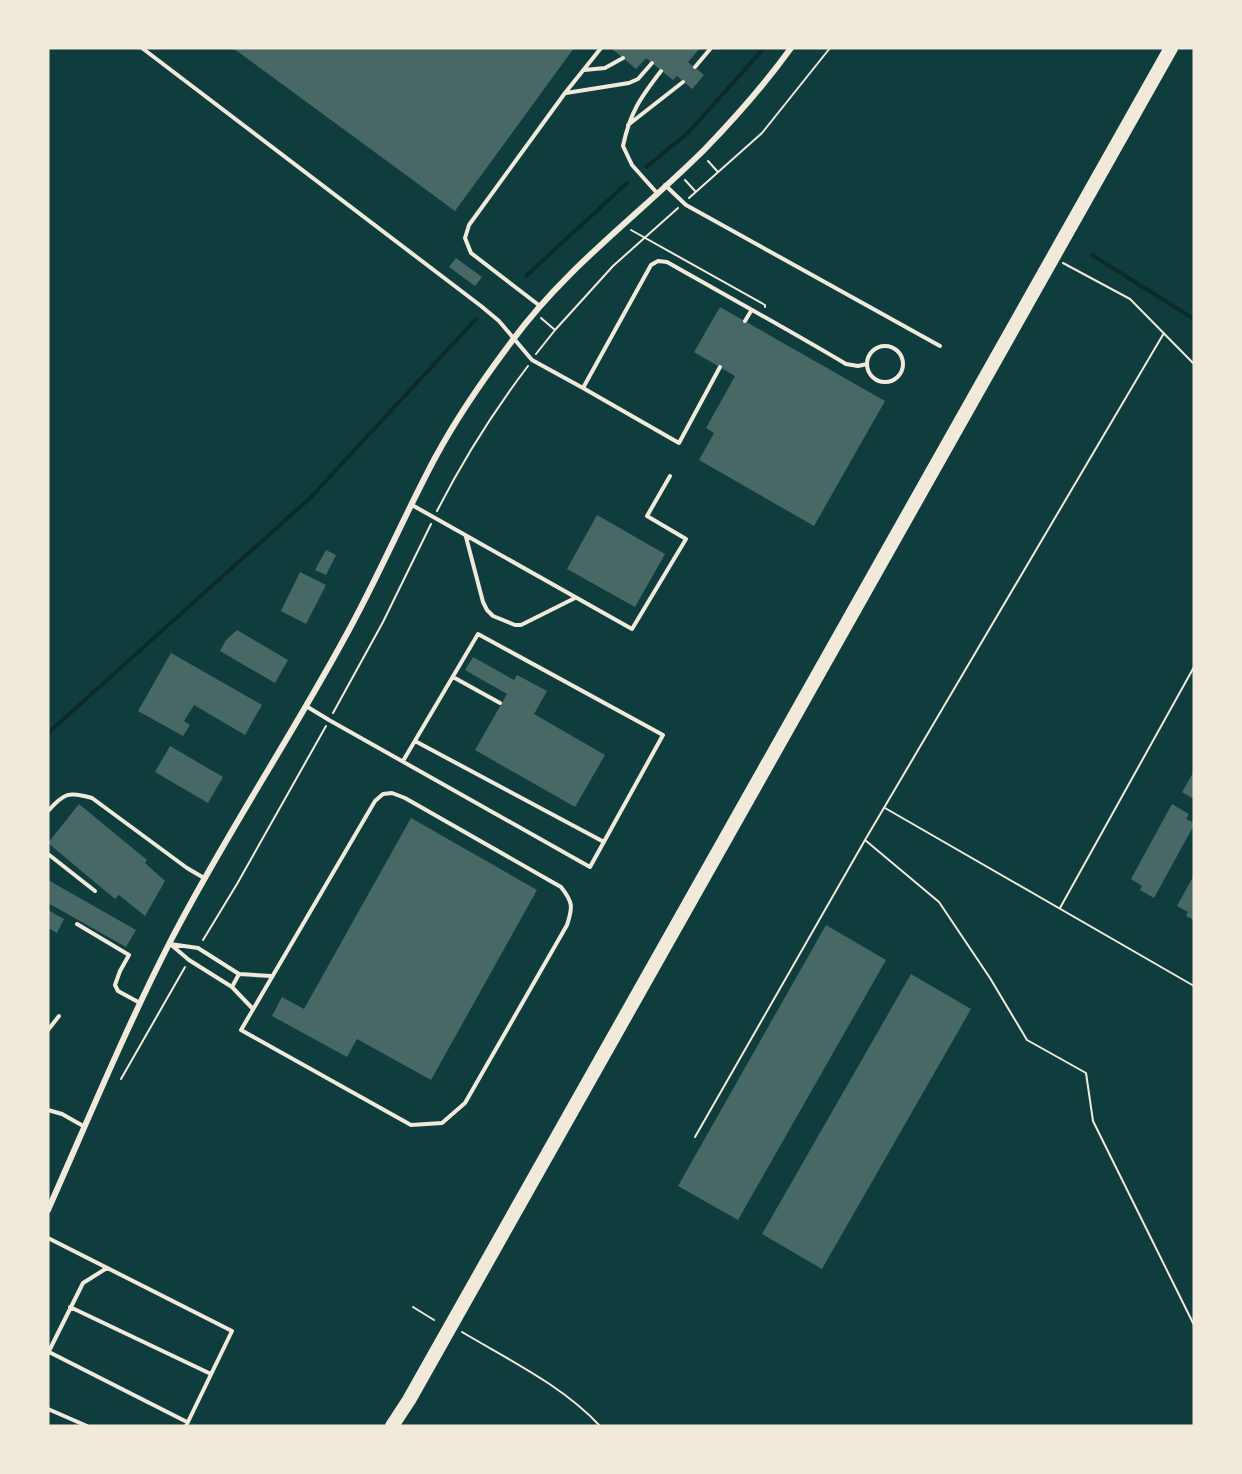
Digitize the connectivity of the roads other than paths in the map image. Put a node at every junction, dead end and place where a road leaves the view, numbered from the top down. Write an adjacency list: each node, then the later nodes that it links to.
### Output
1 (142, 48): 19 (lane)
2 (601, 48): 9 (lane)
3 (711, 48): 8 (lane)
4 (791, 48): 14 (street)
5 (1172, 48): 55 (main road)
6 (623, 58): 9 (lane)
7 (652, 63): 12 (lane)
8 (694, 67)
9 (583, 70): 12 (lane)
10 (661, 71): 13 (lane)
11 (683, 81): 13 (lane)
12 (565, 93): 16 (lane)
13 (627, 126): 15 (lane)
14 (665, 186): 15 (street); 20 (lane)
15 (657, 193): 16 (street)
16 (540, 306): 19 (street)
17 (751, 311): 18 (lane); 21 (lane); 23 (lane)
18 (745, 321)
19 (514, 338): 23 (lane); 25 (street)
20 (940, 346)
21 (867, 364): 21 (lane)
22 (720, 367): 23 (lane)
23 (584, 388)
24 (670, 476): 27 (lane)
25 (412, 505): 26 (lane); 30 (street)
26 (466, 536): 27 (lane); 27 (lane)
27 (576, 598)
28 (453, 676): 29 (lane); 31 (lane); 34 (lane)
29 (500, 703)
30 (305, 706): 32 (lane); 36 (street)
31 (415, 741): 32 (lane); 34 (lane)
32 (403, 761): 34 (lane)
33 (48, 811): 36 (lane)
34 (604, 842)
35 (48, 854): 37 (lane)
36 (205, 879): 39 (street)
37 (95, 891)
38 (76, 924): 43 (lane)
39 (169, 944): 40 (lane); 42 (lane); 43 (street)
40 (239, 974): 41 (lane); 42 (lane)
41 (272, 976): 44 (lane); 44 (lane)
42 (232, 987): 44 (lane)
43 (141, 1003): 48 (street)
44 (253, 1009)
45 (59, 1016): 46 (lane)
46 (48, 1030)
47 (48, 1110): 48 (lane)
48 (85, 1127): 49 (street)
49 (48, 1210)
50 (48, 1238): 51 (lane)
51 (107, 1268): 52 (lane); 54 (lane)
52 (70, 1306): 53 (lane); 54 (lane)
53 (48, 1352): 57 (lane)
54 (211, 1374): 57 (lane)
55 (409, 1400): 59 (main road); 60 (main road)
56 (48, 1409): 58 (lane)
57 (187, 1424)
58 (87, 1426)
59 (392, 1426)
60 (398, 1426)

